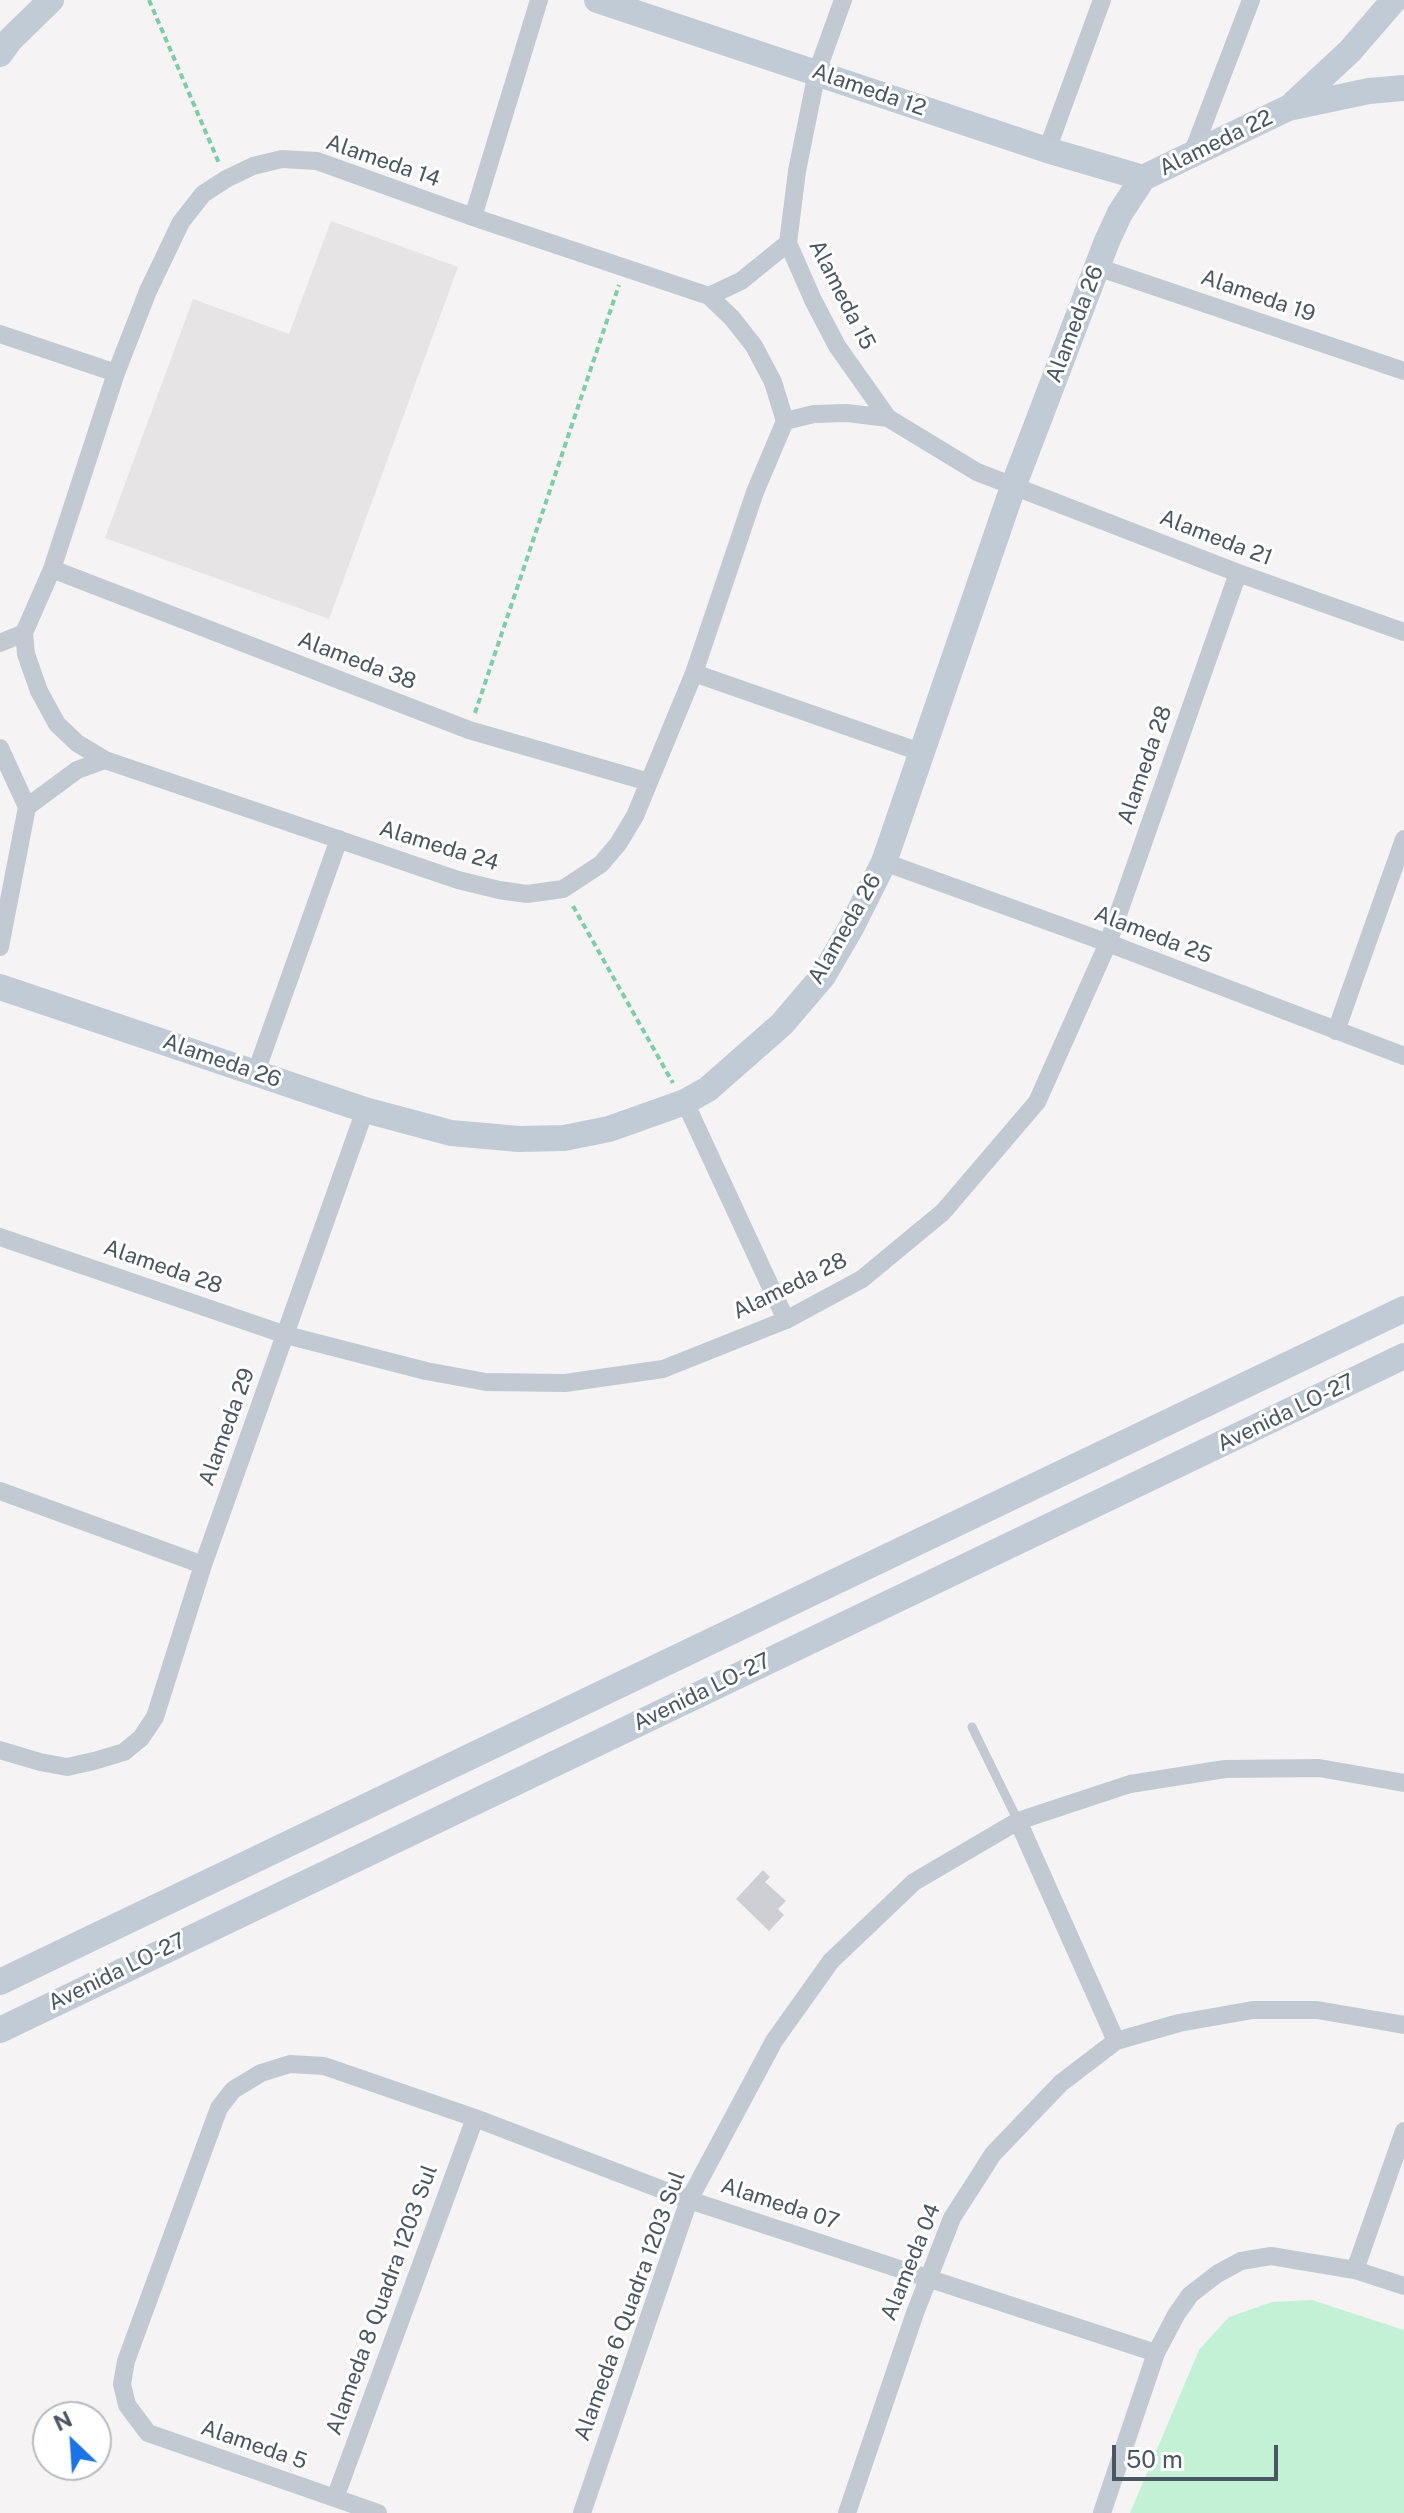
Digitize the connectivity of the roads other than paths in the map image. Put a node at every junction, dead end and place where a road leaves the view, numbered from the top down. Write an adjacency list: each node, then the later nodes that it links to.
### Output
1 (51, 0): 8 (street)
2 (539, 0): 15 (street)
3 (597, 0): 9 (street, Alameda 12)
4 (843, 0): 9 (street, Alameda 15)
5 (1102, 0): 12 (street)
6 (1251, 0): 13 (street)
7 (1394, 0): 11 (street, Alameda 22)
8 (0, 54)
9 (817, 72): 12 (street, Alameda 12); 16 (street, Alameda 15)
10 (1404, 88): 11 (street, Alameda 22)
11 (1288, 108): 13 (street, Alameda 22)
12 (1047, 150): 14 (street, Alameda 12)
13 (1192, 154): 14 (street, Alameda 22)
14 (1143, 178): 17 (street, Alameda 26)
15 (473, 217): 18 (street, Alameda 14); 21 (street, Alameda 14)
16 (788, 243): 18 (street); 22 (street, Alameda 15)
17 (1097, 267): 20 (street, Alameda 19); 24 (street, Alameda 26)
18 (709, 296): 23 (street, Alameda 14)
19 (0, 334): 21 (street)
20 (1404, 371)
21 (116, 373): 25 (street, Alameda 14)
22 (888, 418): 23 (street); 24 (street, Alameda 15)
23 (785, 421): 30 (street, Alameda 24)
24 (1013, 487): 26 (street, Alameda 21); 32 (street, Alameda 26)
25 (52, 569): 28 (street, Alameda 14); 34 (street, Alameda 38)
26 (1238, 573): 27 (street, Alameda 21); 39 (street, Alameda 28)
27 (1404, 632)
28 (24, 633): 29 (street); 33 (street, Alameda 24)
29 (0, 643)
30 (694, 673): 32 (street); 34 (street, Alameda 24)
31 (0, 748): 35 (street)
32 (923, 753): 38 (street, Alameda 26)
33 (105, 760): 35 (street); 36 (street, Alameda 24)
34 (649, 782): 36 (street, Alameda 24)
35 (27, 807): 40 (street)
36 (339, 839): 44 (street)
37 (1404, 839): 42 (street)
38 (884, 862): 39 (street, Alameda 25); 45 (street, Alameda 26)
39 (1108, 943): 42 (street, Alameda 25); 49 (street, Alameda 28)
40 (0, 947)
41 (0, 987): 44 (street, Alameda 26)
42 (1336, 1031): 43 (street, Alameda 25)
43 (1404, 1056)
44 (256, 1072): 46 (street, Alameda 26)
45 (685, 1102): 46 (street, Alameda 26); 49 (street)
46 (365, 1110): 50 (street, Alameda 29)
47 (0, 1237): 50 (street, Alameda 28)
48 (1404, 1309): 58 (street, Avenida LO-27)
49 (786, 1320): 50 (street, Alameda 28)
50 (286, 1335): 53 (street, Alameda 29)
51 (1404, 1356): 60 (street, Avenida LO-27)
52 (0, 1491): 53 (street)
53 (203, 1565): 55 (street, Alameda 29)
54 (972, 1727): 57 (lane)
55 (0, 1750)
56 (1404, 1783): 57 (street, Alameda 6 Quadra 1203 Sul)
57 (1018, 1821): 61 (street); 64 (street, Alameda 6 Quadra 1203 Sul)
58 (0, 1982)
59 (1404, 2025): 61 (street, Alameda 04)
60 (0, 2030)
61 (1116, 2041): 66 (street, Alameda 04)
62 (475, 2118): 64 (street, Alameda 07); 69 (street, Alameda 07); 70 (street, Alameda 8 Quadra 1203 Sul)
63 (1404, 2131): 65 (street)
64 (689, 2200): 66 (street, Alameda 07); 72 (street, Alameda 6 Quadra 1203 Sul)
65 (1355, 2270): 67 (street); 68 (street)
66 (929, 2277): 68 (street, Alameda 07); 73 (street, Alameda 04)
67 (1404, 2286)
68 (1156, 2353): 74 (street)
69 (127, 2405): 70 (street, Alameda 5)
70 (335, 2498): 71 (street, Alameda 5)
71 (378, 2513)
72 (582, 2513)
73 (847, 2513)
74 (1102, 2513)

